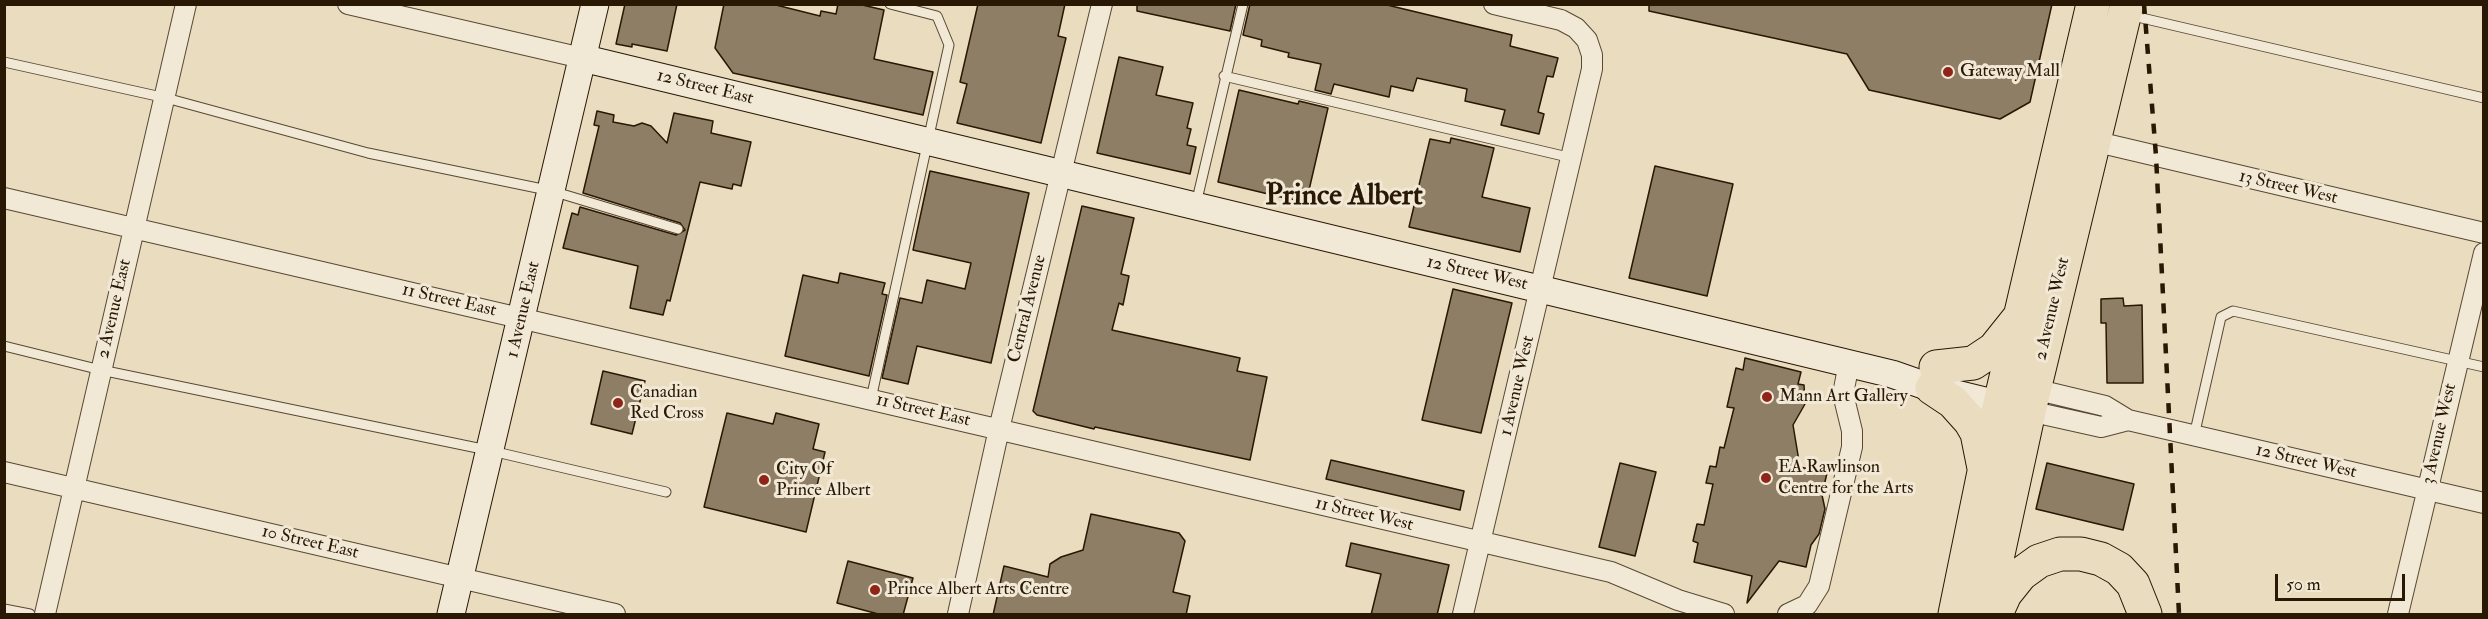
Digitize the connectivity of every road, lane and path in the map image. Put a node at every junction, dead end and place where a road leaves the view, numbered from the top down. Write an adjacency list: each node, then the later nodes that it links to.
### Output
1 (186, 4): 13 (street, 2 Avenue East)
2 (348, 4): 10 (street, 12 Street East)
3 (595, 4): 10 (street, 1 Avenue East)
4 (890, 4): 16 (lane)
5 (1102, 4): 18 (street, Central Avenue)
6 (1243, 4): 12 (lane)
7 (1494, 4): 17 (street)
8 (2093, 4): 27 (highway, 2 Avenue West)
9 (2126, 9): 14 (lane); 15 (highway, 2 Avenue West)
10 (582, 58): 16 (street, 12 Street East); 19 (street, 1 Avenue East)
11 (4, 62): 13 (lane)
12 (1224, 76): 17 (lane); 21 (lane)
13 (166, 98): 19 (lane); 22 (street, 2 Avenue East)
14 (2484, 98)
15 (2093, 141): 24 (street, 13 Street West); 35 (highway, 2 Avenue West)
16 (928, 142): 18 (street, 12 Street East); 36 (lane)
17 (1572, 158): 26 (street, 1 Avenue West)
18 (1061, 174): 21 (street, 12 Street West); 37 (street, Central Avenue)
19 (552, 191): 23 (lane); 28 (street, 1 Avenue East)
20 (4, 198): 22 (street, 11 Street East)
21 (1195, 206): 26 (street, 12 Street West)
22 (135, 228): 28 (street, 11 Street East); 33 (street, 2 Avenue East)
23 (678, 229)
24 (2484, 233)
25 (2484, 253): 30 (street, 3 Avenue West)
26 (1541, 289): 31 (street, 12 Street West); 46 (street, 1 Avenue West)
27 (2023, 312): 34 (highway); 35 (highway, 2 Avenue West)
28 (522, 318): 36 (street, 11 Street East); 39 (street, 1 Avenue East)
29 (4, 346): 33 (lane)
30 (2457, 360): 32 (lane); 38 (lane); 43 (street, 3 Avenue West)
31 (1849, 363): 34 (street, 12 Street West); 56 (street)
32 (2484, 367)
33 (101, 370): 39 (lane); 42 (street, 2 Avenue East)
34 (1934, 377): 35 (street, 12 Street West); 41 (highway)
35 (2017, 397): 38 (street, 12 Street West); 41 (highway, 2 Avenue West); 58 (highway, 2 Avenue West)
36 (872, 399): 37 (street, 11 Street East)
37 (999, 429): 46 (street, 11 Street West); 53 (street, Central Avenue)
38 (2194, 435): 43 (street, 12 Street West)
39 (492, 451): 44 (lane); 47 (street, 1 Avenue East)
40 (4, 472): 42 (street, 10 Street East)
41 (1984, 472): 57 (highway, 2 Avenue West)
42 (74, 488): 47 (street, 10 Street East); 50 (street, 2 Avenue East)
43 (2427, 490): 45 (street, 12 Street West); 61 (street, 3 Avenue West)
44 (666, 492)
45 (2484, 503)
46 (1481, 542): 54 (street, 1 Avenue West); 55 (street, 11 Street West)
47 (460, 578): 51 (street, 1 Avenue East); 52 (street, 10 Street East)
48 (4, 609): 49 (lane)
49 (30, 615)
50 (45, 615)
51 (451, 615)
52 (615, 615)
53 (958, 615)
54 (1463, 615)
55 (1724, 615)
56 (1788, 615)
57 (1955, 615)
58 (1985, 615)
59 (1996, 615): 60 (highway)
60 (2145, 615)
61 (2398, 615)

